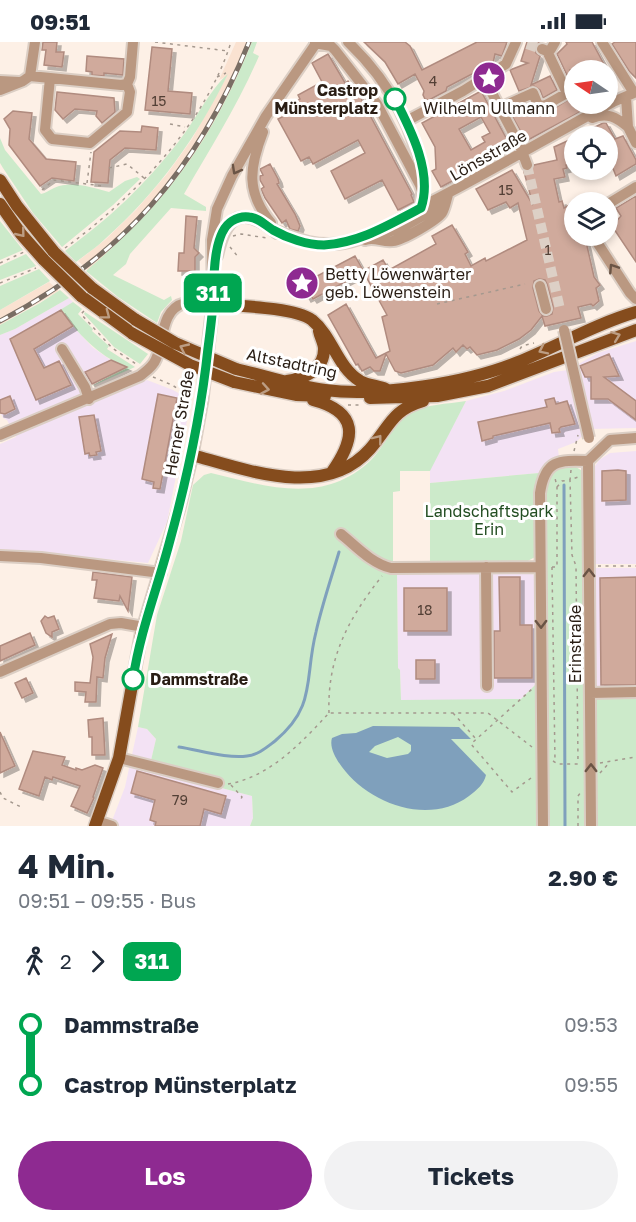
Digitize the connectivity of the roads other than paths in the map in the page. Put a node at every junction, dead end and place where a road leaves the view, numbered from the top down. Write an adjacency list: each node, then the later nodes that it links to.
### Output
1 (35, 42): 8 (street)
2 (133, 42): 13 (street)
3 (348, 42): 29 (street)
4 (555, 42): 17 (street)
5 (602, 42): 15 (street)
6 (316, 43): 16 (street, Herner Straße); 29 (street)
7 (521, 43): 10 (street)
8 (30, 76): 9 (street); 12 (street)
9 (50, 78): 13 (street); 13 (street)
10 (484, 78): 17 (street); 18 (street)
11 (0, 81): 12 (street)
12 (19, 82): 14 (street)
13 (126, 84)
14 (0, 90)
15 (632, 94): 19 (street, Lönsstraße); 20 (street)
16 (277, 102): 31 (street, Lönsstraße); 33 (street, Herner Straße, one-way to 33)
17 (500, 108): 22 (street)
18 (412, 118)
19 (574, 123): 20 (street, Lönsstraße); 22 (street, Lönsstraße)
20 (628, 127): 21 (street)
21 (636, 143)
22 (523, 152): 23 (street); 27 (street, Lönsstraße)
23 (527, 165)
24 (0, 180): 43 (main road, Altstadtring, one-way to 24, bridge)
25 (636, 187): 26 (street)
26 (618, 198)
27 (447, 199): 29 (street, Lönsstraße); 30 (street); 31 (street, Lönsstraße)
28 (0, 204): 45 (main road, Altstadtring, one-way to 45, bridge)
29 (421, 208): 30 (street, Lönsstraße)
30 (373, 233): 31 (street, Lönsstraße)
31 (291, 240): 33 (street, Lönsstraße)
32 (599, 246): 35 (street, one-way to 32)
33 (214, 270): 36 (street, Herner Straße)
34 (540, 286): 37 (street)
35 (636, 299)
36 (213, 304): 39 (main road); 47 (street); 51 (main road, Herner Straße)
37 (546, 309)
38 (636, 312): 44 (main road, Altstadtring, one-way to 44)
39 (318, 327): 43 (main road); 44 (main road)
40 (564, 330): 48 (street, bridge)
41 (636, 330): 46 (main road, Altstadtring, one-way to 41)
42 (62, 349): 47 (street)
43 (284, 381): 44 (main road, Altstadtring)
44 (386, 389)
45 (296, 395): 46 (main road, Altstadtring); 53 (main road)
46 (437, 396): 53 (main road, one-way to 46)
47 (89, 399): 49 (street)
48 (582, 434)
49 (0, 435)
50 (636, 438): 52 (street)
51 (192, 455): 53 (main road); 58 (main road, Herner Straße)
52 (588, 461): 57 (street, Erinstraße); 63 (street, Erinstraße, one-way to 52)
53 (332, 472)
54 (341, 534): 56 (street)
55 (0, 556): 58 (street)
56 (486, 567): 57 (street); 61 (street)
57 (540, 567): 68 (street, Erinstraße, one-way to 68)
58 (161, 573): 59 (main road, Herner Straße)
59 (144, 627): 60 (street); 64 (main road, Herner Straße)
60 (0, 672)
61 (487, 686)
62 (636, 692): 63 (street)
63 (590, 693): 69 (street, Erinstraße, one-way to 63)
64 (119, 758): 65 (street); 66 (main road, Herner Straße)
65 (218, 783)
66 (96, 824): 67 (street)
67 (112, 826)
68 (543, 826)
69 (591, 826)

